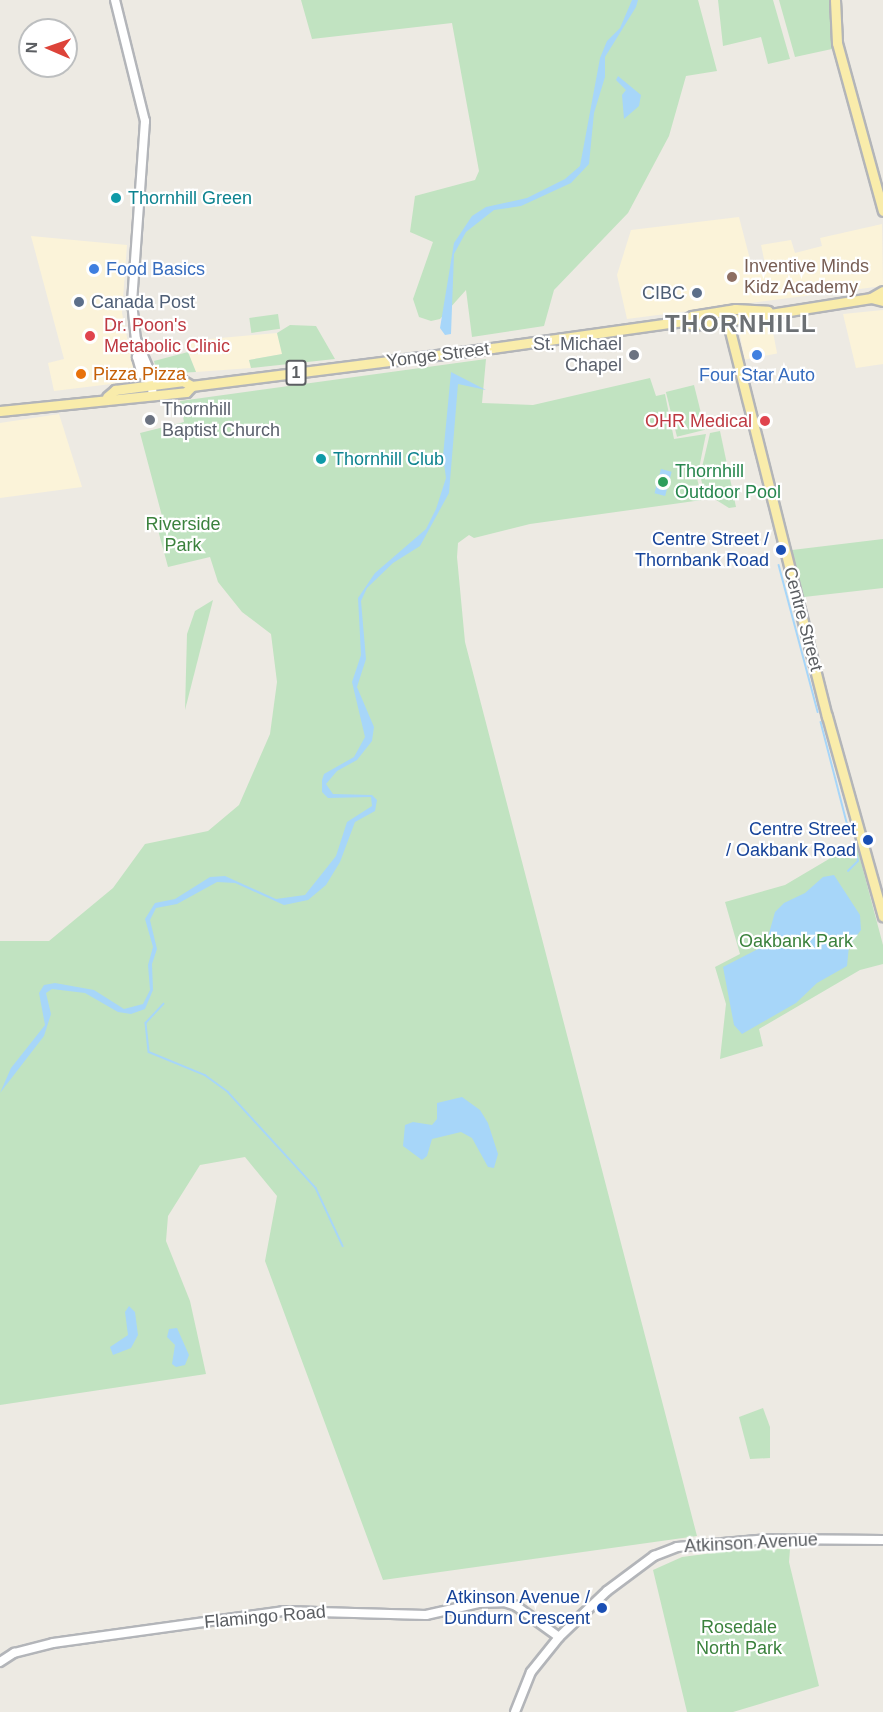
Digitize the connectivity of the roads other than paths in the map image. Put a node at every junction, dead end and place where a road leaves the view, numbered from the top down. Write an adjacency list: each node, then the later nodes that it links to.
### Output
1 (115, 0): 10 (street)
2 (835, 0): 4 (main road)
3 (840, 0): 4 (main road)
4 (840, 50): 5 (main road)
5 (883, 211)
6 (883, 291): 7 (main road, Yonge Street / 1)
7 (871, 298): 8 (main road, Yonge Street / 1); 9 (main road, Yonge Street / 1)
8 (883, 301)
9 (726, 316): 12 (main road, Yonge Street / 1); 17 (main road, Centre Street)
10 (149, 381): 11 (main road, Yonge Street / 1); 14 (street); 15 (main road, Yonge Street / 1)
11 (174, 382): 12 (main road, Yonge Street / 1); 13 (main road)
12 (192, 386): 13 (main road, Yonge Street / 1)
13 (176, 393): 14 (main road, Yonge Street / 1)
14 (153, 396): 15 (main road, Yonge Street / 1)
15 (107, 398): 16 (main road, Yonge Street / 1)
16 (0, 411)
17 (883, 916)
18 (883, 1540): 19 (street, Atkinson Avenue)
19 (559, 1637): 20 (street, Flamingo Road); 21 (street, Atkinson Avenue)
20 (0, 1662)
21 (515, 1712)

